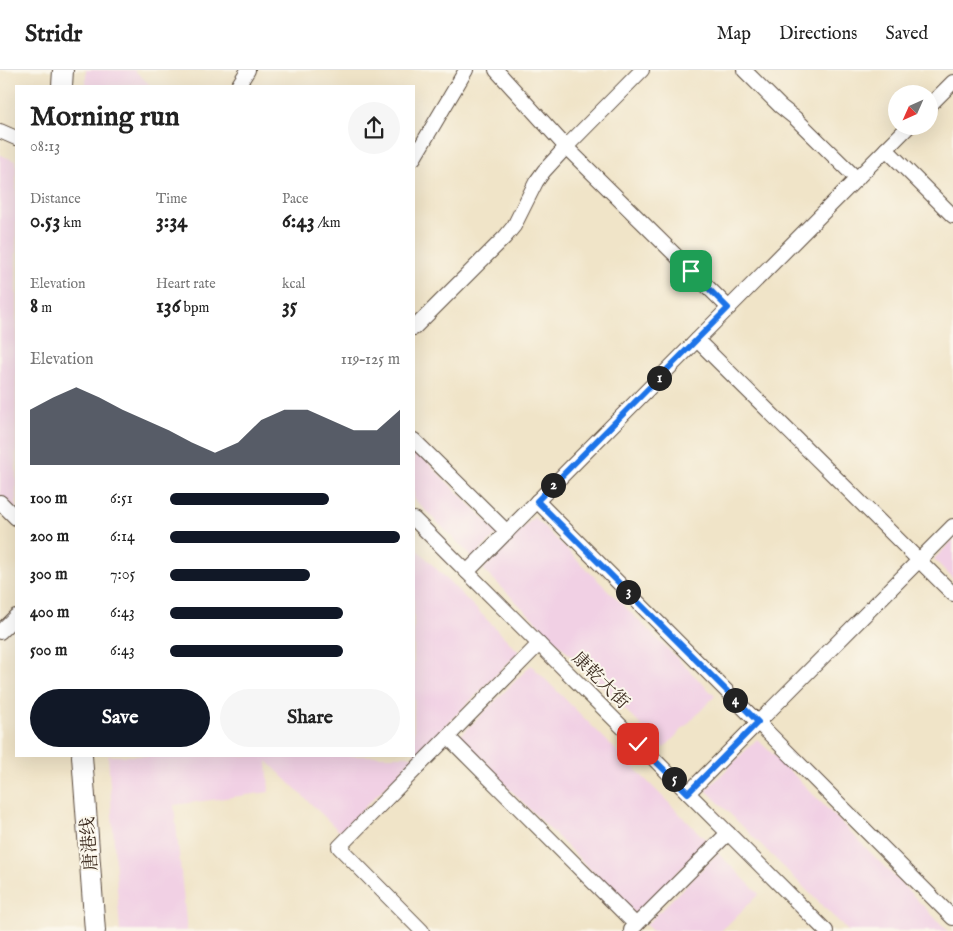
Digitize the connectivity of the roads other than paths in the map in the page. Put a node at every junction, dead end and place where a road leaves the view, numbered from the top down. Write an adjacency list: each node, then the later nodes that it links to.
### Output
1 (63, 70): 8 (highway)
2 (248, 70): 9 (street)
3 (466, 70): 16 (street)
4 (496, 70): 14 (street)
5 (642, 70): 14 (street)
6 (744, 70): 17 (street)
7 (953, 82): 10 (street)
8 (62, 85)
9 (239, 85)
10 (938, 97)
11 (0, 131): 13 (street)
12 (900, 135): 15 (street)
13 (15, 138)
14 (566, 147): 19 (street); 20 (street)
15 (886, 149): 17 (street); 18 (street)
16 (415, 156)
17 (856, 179): 19 (street)
18 (953, 216)
19 (728, 308): 21 (street)
20 (415, 327)
21 (697, 340): 23 (street); 30 (street)
22 (415, 441): 29 (street)
23 (537, 501): 29 (street); 36 (street)
24 (0, 502): 25 (street)
25 (15, 517)
26 (415, 520): 31 (street, 康乾大街)
27 (953, 526): 30 (street)
28 (415, 532): 35 (street, 康乾大街)
29 (507, 532): 31 (street)
30 (919, 560): 32 (street); 36 (street)
31 (467, 572): 35 (street, 康乾大街)
32 (953, 594)
33 (15, 617): 34 (street)
34 (0, 632)
35 (536, 647): 37 (street); 40 (street, 康乾大街); 41 (street, 康乾大街)
36 (758, 722): 40 (street); 42 (street)
37 (448, 736): 43 (street); 46 (street)
38 (82, 757): 44 (highway, 唐港线)
39 (93, 757): 45 (highway, 唐港线)
40 (688, 793): 41 (street, 康乾大街)
41 (725, 836): 43 (street); 47 (street, 康乾大街); 48 (street, 康乾大街)
42 (953, 918)
43 (633, 928)
44 (95, 931)
45 (104, 931)
46 (422, 931)
47 (814, 931)
48 (826, 931)

